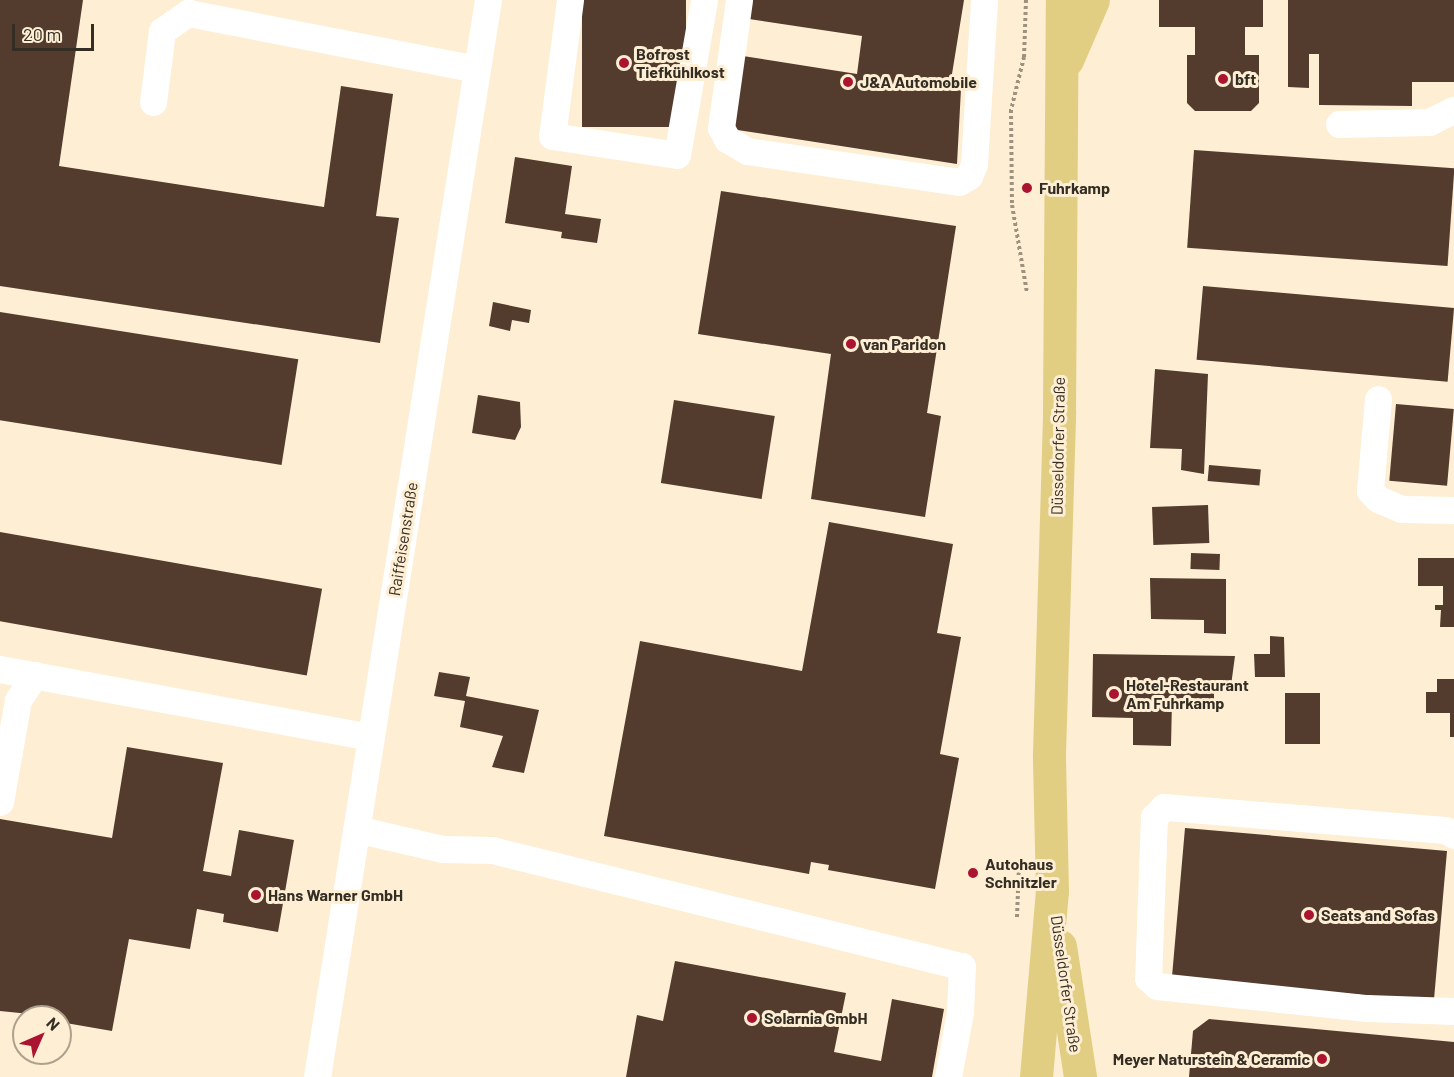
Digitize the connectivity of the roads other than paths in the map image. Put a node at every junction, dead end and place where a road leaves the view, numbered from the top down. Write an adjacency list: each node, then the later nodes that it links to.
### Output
1 (489, 0): 8 (street, Raiffeisenstraße)
2 (570, 0): 3 (street)
3 (704, 0)
4 (739, 0): 5 (street)
5 (984, 0)
6 (1062, 0): 9 (main road, Düsseldorfer Straße)
7 (1093, 0): 9 (main road)
8 (477, 69): 10 (street); 17 (street, Raiffeisenstraße)
9 (1061, 73): 21 (main road, Düsseldorfer Straße)
10 (153, 102)
11 (1454, 110): 12 (street)
12 (1339, 124)
13 (1378, 399): 14 (street)
14 (1454, 510)
15 (0, 669): 16 (street)
16 (35, 675): 17 (street); 18 (street)
17 (371, 736): 19 (street, Raiffeisenstraße)
18 (0, 802)
19 (356, 829): 23 (street, Raiffeisenstraße); 24 (street)
20 (1454, 835): 22 (street)
21 (1052, 891): 25 (main road, Düsseldorfer Straße); 26 (main road, Düsseldorfer Straße)
22 (1454, 1011)
23 (317, 1077)
24 (948, 1077)
25 (1036, 1077)
26 (1080, 1077)

